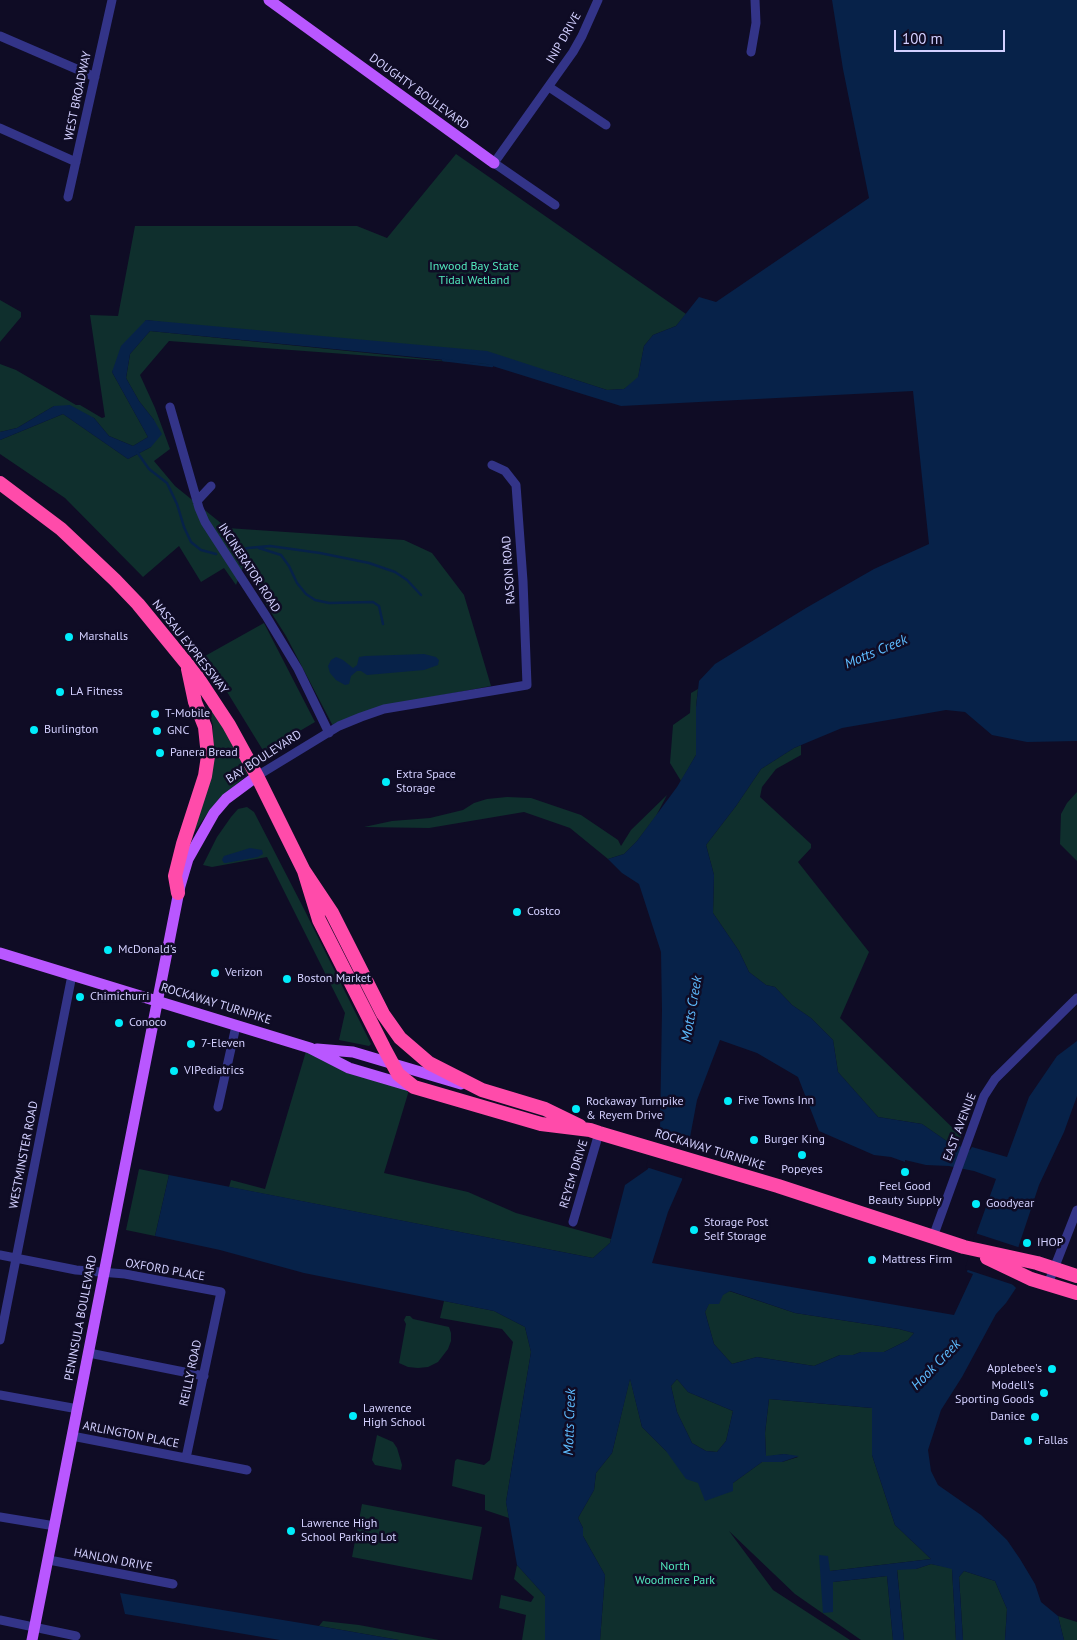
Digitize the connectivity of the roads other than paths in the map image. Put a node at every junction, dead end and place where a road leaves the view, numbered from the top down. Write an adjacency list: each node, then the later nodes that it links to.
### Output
1 (112, 0): 7 (street, WEST BROADWAY)
2 (269, 0): 12 (main road, DOUGHTY BOULEVARD)
3 (598, 0): 8 (street, INIP DRIVE)
4 (754, 0): 6 (street)
5 (0, 36): 7 (street)
6 (751, 52)
7 (95, 77): 11 (street, WEST BROADWAY)
8 (549, 87): 9 (street); 12 (street, INIP DRIVE)
9 (606, 125)
10 (0, 128): 11 (street)
11 (76, 162): 13 (street, WEST BROADWAY)
12 (494, 163): 14 (street, DOUGHTY BOULEVARD)
13 (68, 197)
14 (555, 204)
15 (170, 407): 19 (street, INCINERATOR ROAD)
16 (492, 465): 21 (street, RASON ROAD)
17 (0, 482): 20 (highway, NASSAU EXPRESSWAY)
18 (211, 486): 19 (street)
19 (197, 501): 22 (street, INCINERATOR ROAD)
20 (187, 663): 23 (highway, NASSAU EXPRESSWAY); 25 (highway)
21 (527, 686): 22 (street, BAY BOULEVARD)
22 (329, 733): 23 (street, BAY BOULEVARD)
23 (257, 776): 24 (highway, NASSAU EXPRESSWAY); 25 (main road, BAY BOULEVARD)
24 (304, 871): 32 (highway, NASSAU EXPRESSWAY); 34 (highway, NASSAU EXPRESSWAY)
25 (178, 893): 29 (main road, BAY BOULEVARD)
26 (0, 953): 27 (main road, ROCKAWAY TURNPIKE)
27 (72, 975): 29 (main road, ROCKAWAY TURNPIKE); 43 (street, WESTMINSTER ROAD)
28 (1077, 998): 40 (street, EAST AVENUE)
29 (158, 1002): 30 (main road, ROCKAWAY TURNPIKE); 45 (main road, PENINSULA BOULEVARD)
30 (236, 1026): 31 (main road, ROCKAWAY TURNPIKE); 35 (street)
31 (310, 1048): 32 (main road, ROCKAWAY TURNPIKE); 33 (main road, ROCKAWAY TURNPIKE)
32 (391, 1063): 33 (highway, NASSAU EXPRESSWAY); 34 (main road, ROCKAWAY TURNPIKE)
33 (414, 1087): 36 (highway, ROCKAWAY TURNPIKE)
34 (482, 1090): 36 (highway, ROCKAWAY TURNPIKE)
35 (218, 1107)
36 (595, 1132): 38 (street, REYEM DRIVE); 40 (highway, ROCKAWAY TURNPIKE)
37 (1077, 1210): 39 (street)
38 (573, 1222)
39 (1074, 1222): 44 (street)
40 (933, 1237): 42 (highway, ROCKAWAY TURNPIKE)
41 (0, 1255): 43 (street, OXFORD PLACE)
42 (992, 1257): 44 (highway); 47 (highway)
43 (16, 1258): 45 (street, OXFORD PLACE); 50 (street, WESTMINSTER ROAD)
44 (1053, 1268): 46 (highway); 47 (street)
45 (104, 1273): 48 (street, OXFORD PLACE); 51 (main road, PENINSULA BOULEVARD)
46 (1077, 1276)
47 (1048, 1284): 49 (highway)
48 (221, 1292): 52 (street, REILLY ROAD)
49 (1077, 1293)
50 (0, 1340)
51 (89, 1353): 52 (street); 54 (main road, PENINSULA BOULEVARD)
52 (199, 1375): 56 (street, REILLY ROAD)
53 (0, 1395): 54 (street)
54 (78, 1410): 55 (main road, PENINSULA BOULEVARD)
55 (72, 1436): 56 (street, ARLINGTON PLACE); 59 (main road, PENINSULA BOULEVARD)
56 (186, 1458): 57 (street, ARLINGTON PLACE)
57 (247, 1470)
58 (0, 1517): 59 (street)
59 (55, 1526): 60 (main road, PENINSULA BOULEVARD)
60 (48, 1560): 61 (street, HANLON DRIVE); 63 (main road, PENINSULA BOULEVARD)
61 (174, 1584)
62 (0, 1620): 63 (street)
63 (35, 1627): 64 (street); 65 (main road, PENINSULA BOULEVARD)
64 (76, 1636)
65 (32, 1640)

